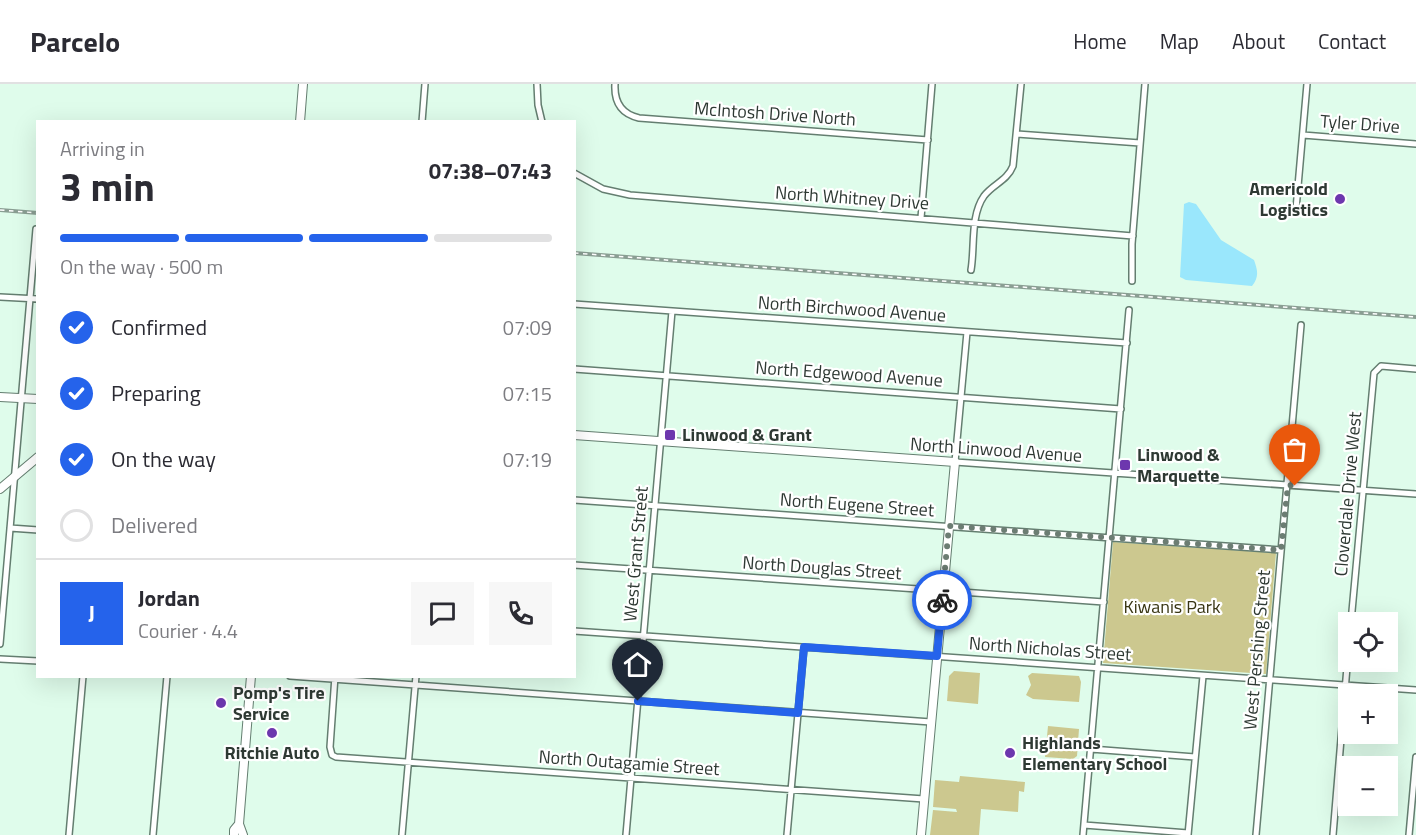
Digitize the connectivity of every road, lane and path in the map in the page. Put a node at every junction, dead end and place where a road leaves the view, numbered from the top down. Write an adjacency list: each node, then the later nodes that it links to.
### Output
1 (303, 84): 9 (street)
2 (425, 84): 10 (street)
3 (537, 84): 11 (street)
4 (615, 84): 14 (street, McIntosh Drive North)
5 (932, 84): 14 (street)
6 (1021, 84): 12 (street)
7 (1145, 84): 15 (street)
8 (1307, 84): 13 (street)
9 (300, 120)
10 (422, 120)
11 (542, 120)
12 (1017, 134): 15 (street); 20 (street)
13 (1303, 135): 16 (street, Tyler Drive); 18 (street)
14 (928, 141): 19 (street)
15 (1140, 143): 22 (street)
16 (1416, 144)
17 (576, 173): 19 (street, North Whitney Drive)
18 (1296, 209)
19 (921, 218): 20 (street, North Whitney Drive)
20 (976, 223): 22 (street, North Whitney Drive); 23 (street)
21 (36, 229): 26 (street)
22 (1133, 236): 24 (street)
23 (971, 270)
24 (1132, 281)
25 (0, 297): 26 (street)
26 (30, 299): 27 (street); 39 (street)
27 (36, 299)
28 (576, 304): 30 (street, North Birchwood Avenue)
29 (1129, 310): 33 (street)
30 (672, 311): 32 (street, North Birchwood Avenue); 36 (street, West Grant Street)
31 (1301, 325): 48 (street, West Pershing Street)
32 (967, 332): 33 (street, North Birchwood Avenue); 38 (street)
33 (1127, 343): 41 (street)
34 (576, 369): 36 (street, North Edgewood Avenue)
35 (1416, 369): 50 (street, Cloverdale Drive West)
36 (667, 376): 38 (street, North Edgewood Avenue); 43 (street, West Grant Street)
37 (0, 397): 39 (street)
38 (961, 397): 41 (street, North Edgewood Avenue); 45 (street)
39 (22, 398): 40 (street); 47 (street)
40 (36, 399)
41 (1121, 409): 46 (street)
42 (576, 435): 43 (street, North Linwood Avenue)
43 (661, 441): 45 (street, North Linwood Avenue); 53 (street, West Grant Street)
44 (36, 459): 47 (street)
45 (955, 462): 46 (street, North Linwood Avenue); 54 (street)
46 (1115, 473): 48 (street, North Linwood Avenue); 57 (street)
47 (15, 476): 49 (street); 55 (street)
48 (1288, 485): 50 (street, North Linwood Avenue); 58 (street, West Pershing Street)
49 (0, 489)
50 (1363, 490): 51 (street, North Linwood Avenue); 63 (street, Cloverdale Drive West)
51 (1416, 494)
52 (576, 500): 53 (street, North Eugene Street)
53 (656, 506): 54 (street, North Eugene Street); 60 (street, West Grant Street)
54 (949, 526): 57 (street, North Eugene Street); 61 (street)
55 (10, 528): 56 (street); 66 (street)
56 (36, 530)
57 (1109, 537): 58 (street, North Eugene Street); 62 (street)
58 (1281, 550): 78 (street, West Pershing Street)
59 (576, 565): 60 (street, North Douglas Street)
60 (650, 571): 61 (street, North Douglas Street); 65 (street, West Grant Street)
61 (943, 591): 62 (street, North Douglas Street); 68 (street)
62 (1104, 602): 71 (street)
63 (1352, 612)
64 (576, 631): 65 (street, North Nicholas Street)
65 (644, 636): 67 (street, North Nicholas Street); 83 (street, West Grant Street)
66 (0, 644)
67 (804, 647): 68 (street, North Nicholas Street); 84 (street)
68 (937, 656): 71 (street, North Nicholas Street); 85 (street)
69 (0, 659): 70 (street)
70 (36, 661)
71 (1098, 668): 72 (street, North Nicholas Street); 87 (street)
72 (1203, 676): 78 (street, North Nicholas Street); 88 (street)
73 (83, 678): 97 (street)
74 (167, 678): 98 (street)
75 (251, 678): 94 (street)
76 (335, 678): 80 (street); 90 (street, North Outagamie Street)
77 (416, 678): 80 (street)
78 (1270, 680): 79 (street, North Nicholas Street); 106 (street, West Pershing Street)
79 (1338, 684)
80 (415, 685): 83 (street); 90 (street)
81 (1398, 689): 82 (street, North Nicholas Street)
82 (1416, 690)
83 (638, 701): 84 (street); 91 (street, West Grant Street)
84 (798, 713): 85 (street); 92 (street)
85 (931, 722): 93 (street)
86 (1341, 744): 107 (street)
87 (1091, 749): 88 (street); 95 (street)
88 (1195, 757): 96 (street)
89 (1416, 757): 108 (street)
90 (408, 762): 91 (street, North Outagamie Street); 101 (street)
91 (631, 778): 92 (street, North Outagamie Street); 102 (street, West Grant Street)
92 (791, 790): 93 (street, North Outagamie Street); 103 (street)
93 (924, 799): 104 (street)
94 (239, 824): 99 (street); 100 (street)
95 (1084, 825): 96 (street); 105 (street)
96 (1188, 834)
97 (69, 835)
98 (153, 835)
99 (234, 835)
100 (243, 835)
101 (402, 835)
102 (626, 835)
103 (787, 835)
104 (921, 835)
105 (1083, 835)
106 (1256, 835)
107 (1333, 835)
108 (1409, 835)

